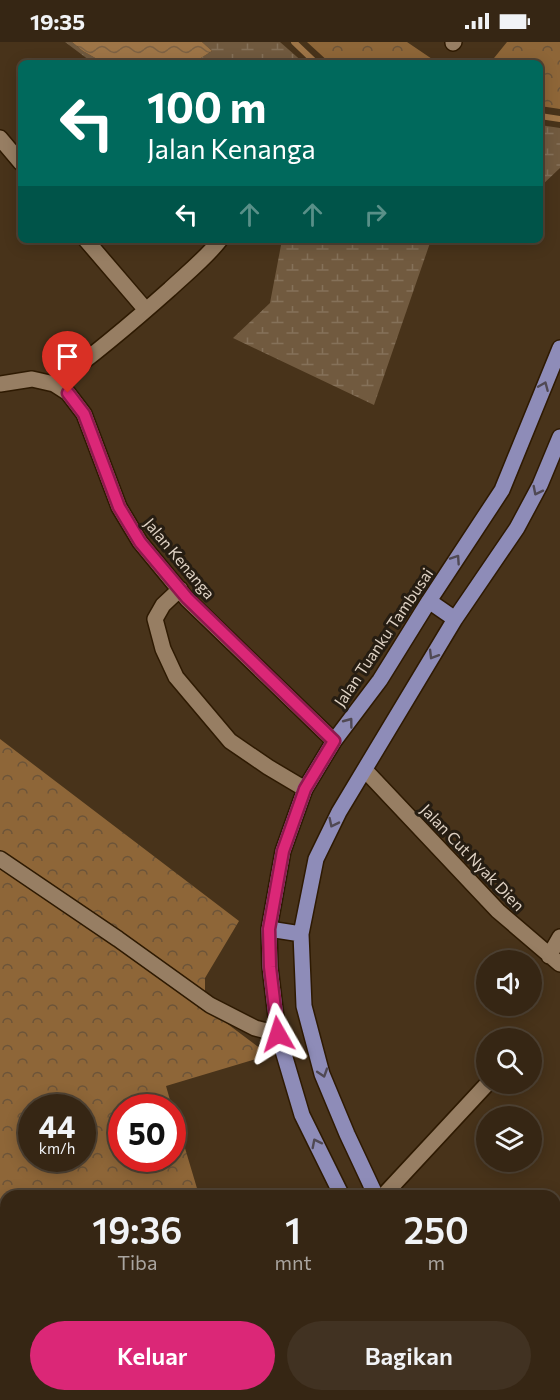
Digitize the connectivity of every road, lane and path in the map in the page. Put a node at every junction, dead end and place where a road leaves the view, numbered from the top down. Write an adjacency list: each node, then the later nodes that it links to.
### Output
1 (0, 138): 2 (street)
2 (18, 159)
3 (89, 243): 5 (street)
4 (217, 243): 5 (street)
5 (146, 310): 8 (street)
6 (560, 348): 11 (main road, Jalan Tuanku Tambusai, one-way to 6)
7 (0, 384): 8 (street)
8 (54, 384): 10 (street, Jalan Kenanga)
9 (560, 437): 12 (main road, one-way to 12)
10 (180, 589): 13 (street, Jalan Kenanga); 15 (street)
11 (429, 601): 12 (main road); 13 (main road, Jalan Tuanku Tambusai, one-way to 11)
12 (455, 619): 14 (main road, one-way to 14)
13 (334, 741): 15 (main road, Jalan Tuanku Tambusai)
14 (364, 770): 18 (main road, one-way to 18); 20 (street, Jalan Cut Nyak Dien)
15 (305, 789): 17 (main road, Jalan Tuanku Tambusai)
16 (0, 859): 21 (street)
17 (269, 929): 18 (main road); 21 (main road, Jalan Tuanku Tambusai)
18 (301, 934): 24 (main road, one-way to 24)
19 (560, 937): 20 (street)
20 (555, 960)
21 (278, 1034): 23 (main road, Jalan Tuanku Tambusai, one-way to 21)
22 (478, 1094): 25 (street)
23 (339, 1190)
24 (372, 1190)
25 (389, 1190)

